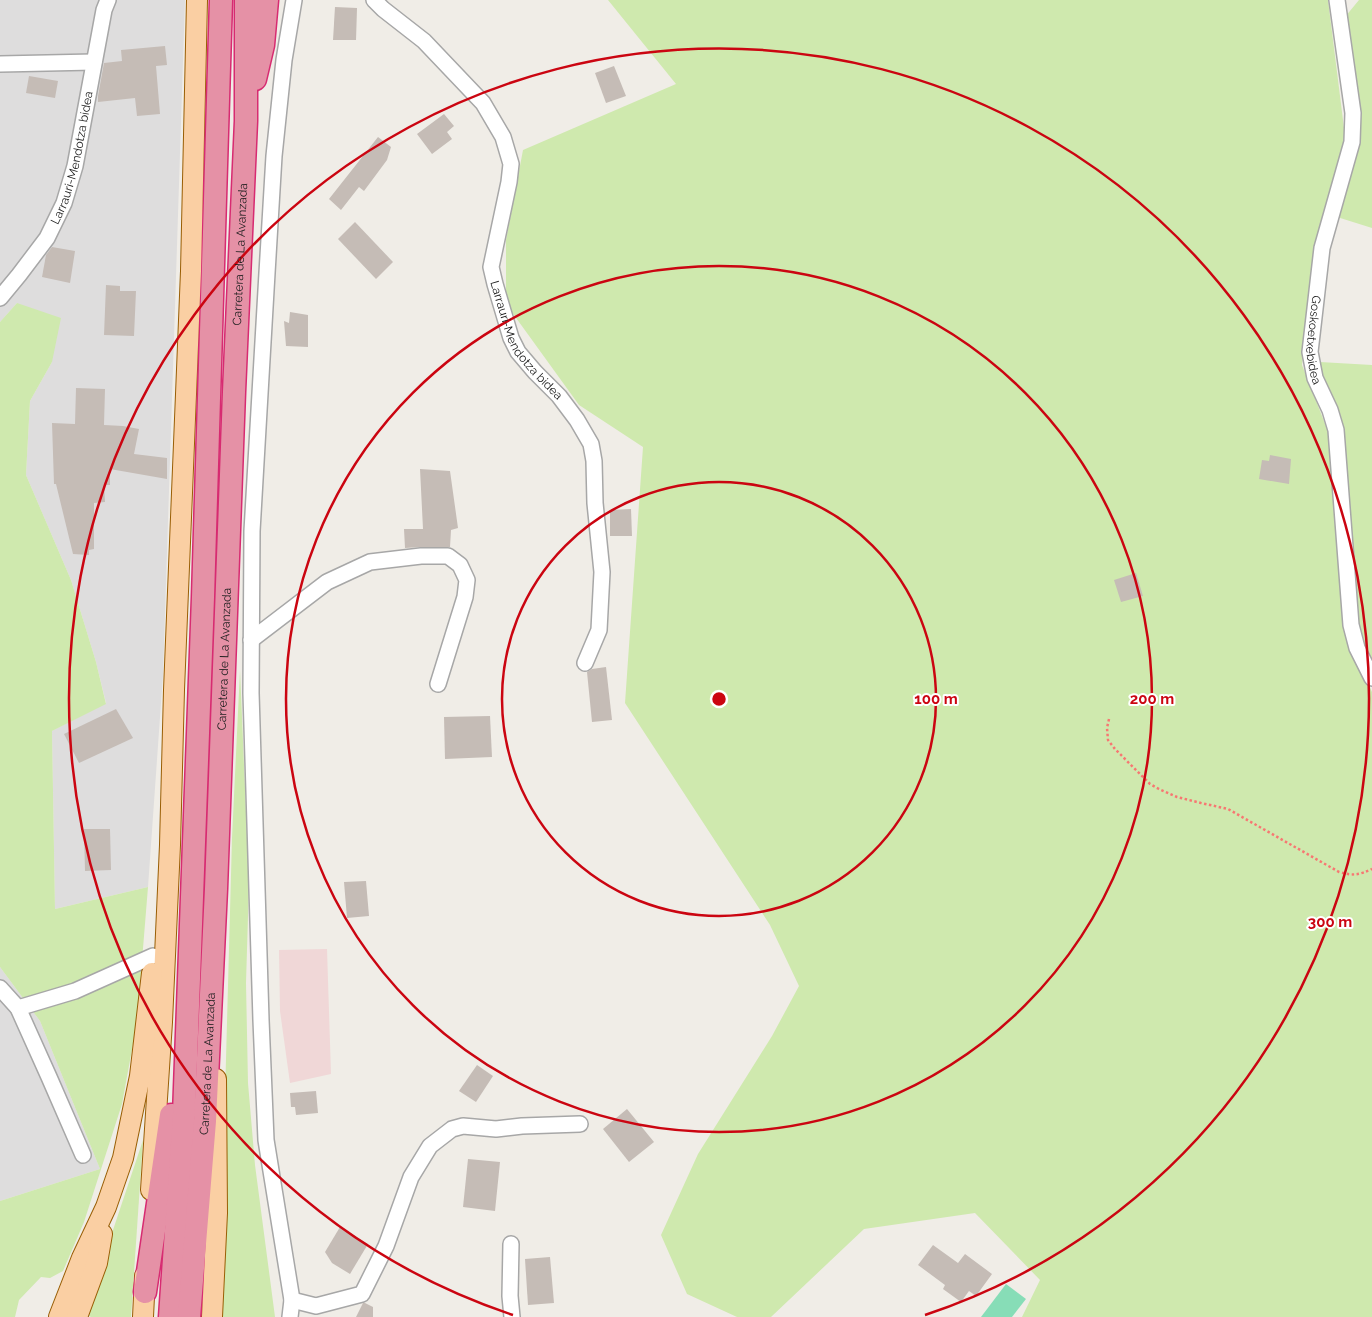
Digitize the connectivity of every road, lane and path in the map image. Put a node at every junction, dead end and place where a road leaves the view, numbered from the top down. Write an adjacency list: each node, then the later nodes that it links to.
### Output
1 (108, 0): 9 (street, Larrauri-Mendotza bidea)
2 (197, 0): 18 (main road)
3 (220, 0): 23 (highway, Carretera de La Avanzada)
4 (246, 0): 11 (highway, Carretera de La Avanzada)
5 (266, 0): 11 (highway)
6 (294, 0): 13 (street)
7 (374, 0): 14 (street, Larrauri-Mendotza bidea)
8 (1337, 0): 15 (street, Goskoetxebidea)
9 (94, 62): 10 (street); 12 (street, Larrauri-Mendotza bidea)
10 (0, 64)
11 (246, 122): 20 (highway, Carretera de La Avanzada)
12 (0, 298)
13 (251, 640): 16 (street); 30 (street)
14 (585, 663)
15 (1372, 678)
16 (438, 684)
17 (1109, 719): 19 (path)
18 (170, 845): 21 (main road); 29 (main road)
19 (1372, 869)
20 (216, 889): 35 (highway, Carretera de La Avanzada); 36 (main road)
21 (154, 956): 24 (street); 27 (main road)
22 (0, 988): 24 (street)
23 (188, 992): 29 (highway); 34 (highway, Carretera de La Avanzada)
24 (18, 1008): 26 (street)
25 (580, 1124): 30 (street)
26 (82, 1156)
27 (106, 1207): 31 (main road); 32 (main road)
28 (511, 1244): 39 (street)
29 (145, 1292): 33 (main road)
30 (292, 1300): 37 (street); 38 (street)
31 (59, 1317)
32 (77, 1317)
33 (143, 1317)
34 (170, 1317)
35 (189, 1317)
36 (212, 1317)
37 (290, 1317)
38 (300, 1317)
39 (512, 1317)

